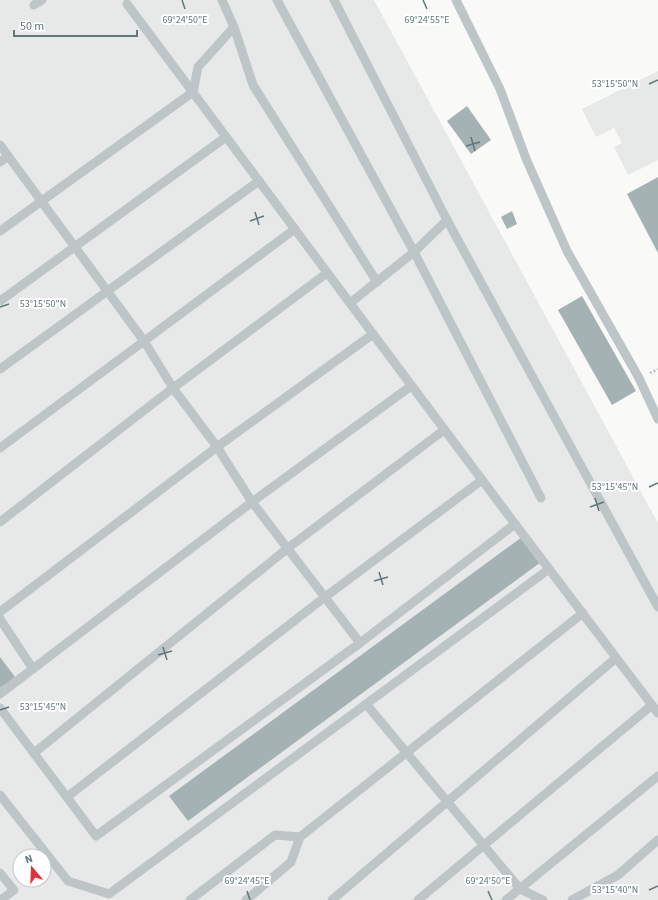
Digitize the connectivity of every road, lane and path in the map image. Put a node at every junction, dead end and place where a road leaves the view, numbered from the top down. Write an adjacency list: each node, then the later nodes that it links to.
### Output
1 (222, 0): 6 (lane)
2 (277, 0): 18 (lane)
3 (334, 0): 14 (lane)
4 (456, 0): 29 (lane)
5 (127, 4): 7 (lane)
6 (234, 27): 7 (lane); 20 (lane)
7 (193, 92): 8 (lane); 13 (lane)
8 (226, 137): 12 (lane); 17 (lane)
9 (0, 145): 10 (lane)
10 (8, 156): 11 (lane); 13 (lane)
11 (0, 162)
12 (259, 181): 15 (lane); 21 (lane)
13 (42, 202): 16 (lane); 17 (lane)
14 (447, 220): 18 (lane); 41 (lane)
15 (295, 229): 19 (lane); 25 (lane)
16 (0, 231)
17 (75, 247): 21 (lane); 22 (lane)
18 (414, 252): 20 (lane); 34 (lane)
19 (327, 273): 23 (lane); 28 (lane)
20 (377, 282): 23 (lane)
21 (108, 291): 25 (lane); 26 (lane)
22 (0, 301)
23 (350, 303): 24 (lane)
24 (373, 334): 27 (lane); 31 (lane)
25 (144, 341): 28 (lane); 32 (lane)
26 (0, 369)
27 (411, 386): 30 (lane); 35 (lane)
28 (173, 388): 31 (lane); 36 (lane)
29 (658, 419)
30 (444, 430): 33 (lane); 38 (lane)
31 (217, 447): 35 (lane); 42 (lane)
32 (0, 448)
33 (482, 480): 37 (lane); 40 (lane)
34 (541, 498)
35 (252, 502): 38 (lane); 47 (lane)
36 (0, 522)
37 (515, 524): 39 (lane); 45 (lane)
38 (288, 548): 40 (lane); 53 (lane)
39 (549, 568): 43 (lane); 49 (lane)
40 (324, 596): 45 (lane); 57 (lane)
41 (658, 607)
42 (0, 612)
43 (582, 613): 46 (lane); 54 (lane)
44 (0, 619): 47 (lane)
45 (360, 643): 57 (lane)
46 (616, 658): 50 (lane); 58 (lane)
47 (33, 669): 48 (lane)
48 (0, 694)
49 (366, 704): 54 (lane); 56 (lane)
50 (652, 705): 52 (lane); 61 (lane)
51 (0, 708): 53 (lane)
52 (658, 713)
53 (34, 753): 57 (lane)
54 (406, 753): 58 (lane); 59 (lane)
55 (658, 776): 63 (lane)
56 (0, 795)
57 (67, 797)
58 (447, 802): 61 (lane); 67 (lane)
59 (300, 837): 65 (lane); 66 (lane)
60 (658, 840): 71 (lane)
61 (484, 845): 63 (lane); 68 (lane)
62 (0, 873): 64 (lane)
63 (520, 889): 69 (lane); 70 (lane)
64 (1, 900)
65 (190, 900)
66 (246, 900)
67 (332, 900)
68 (418, 900)
69 (506, 900)
70 (543, 900)
71 (572, 900)

